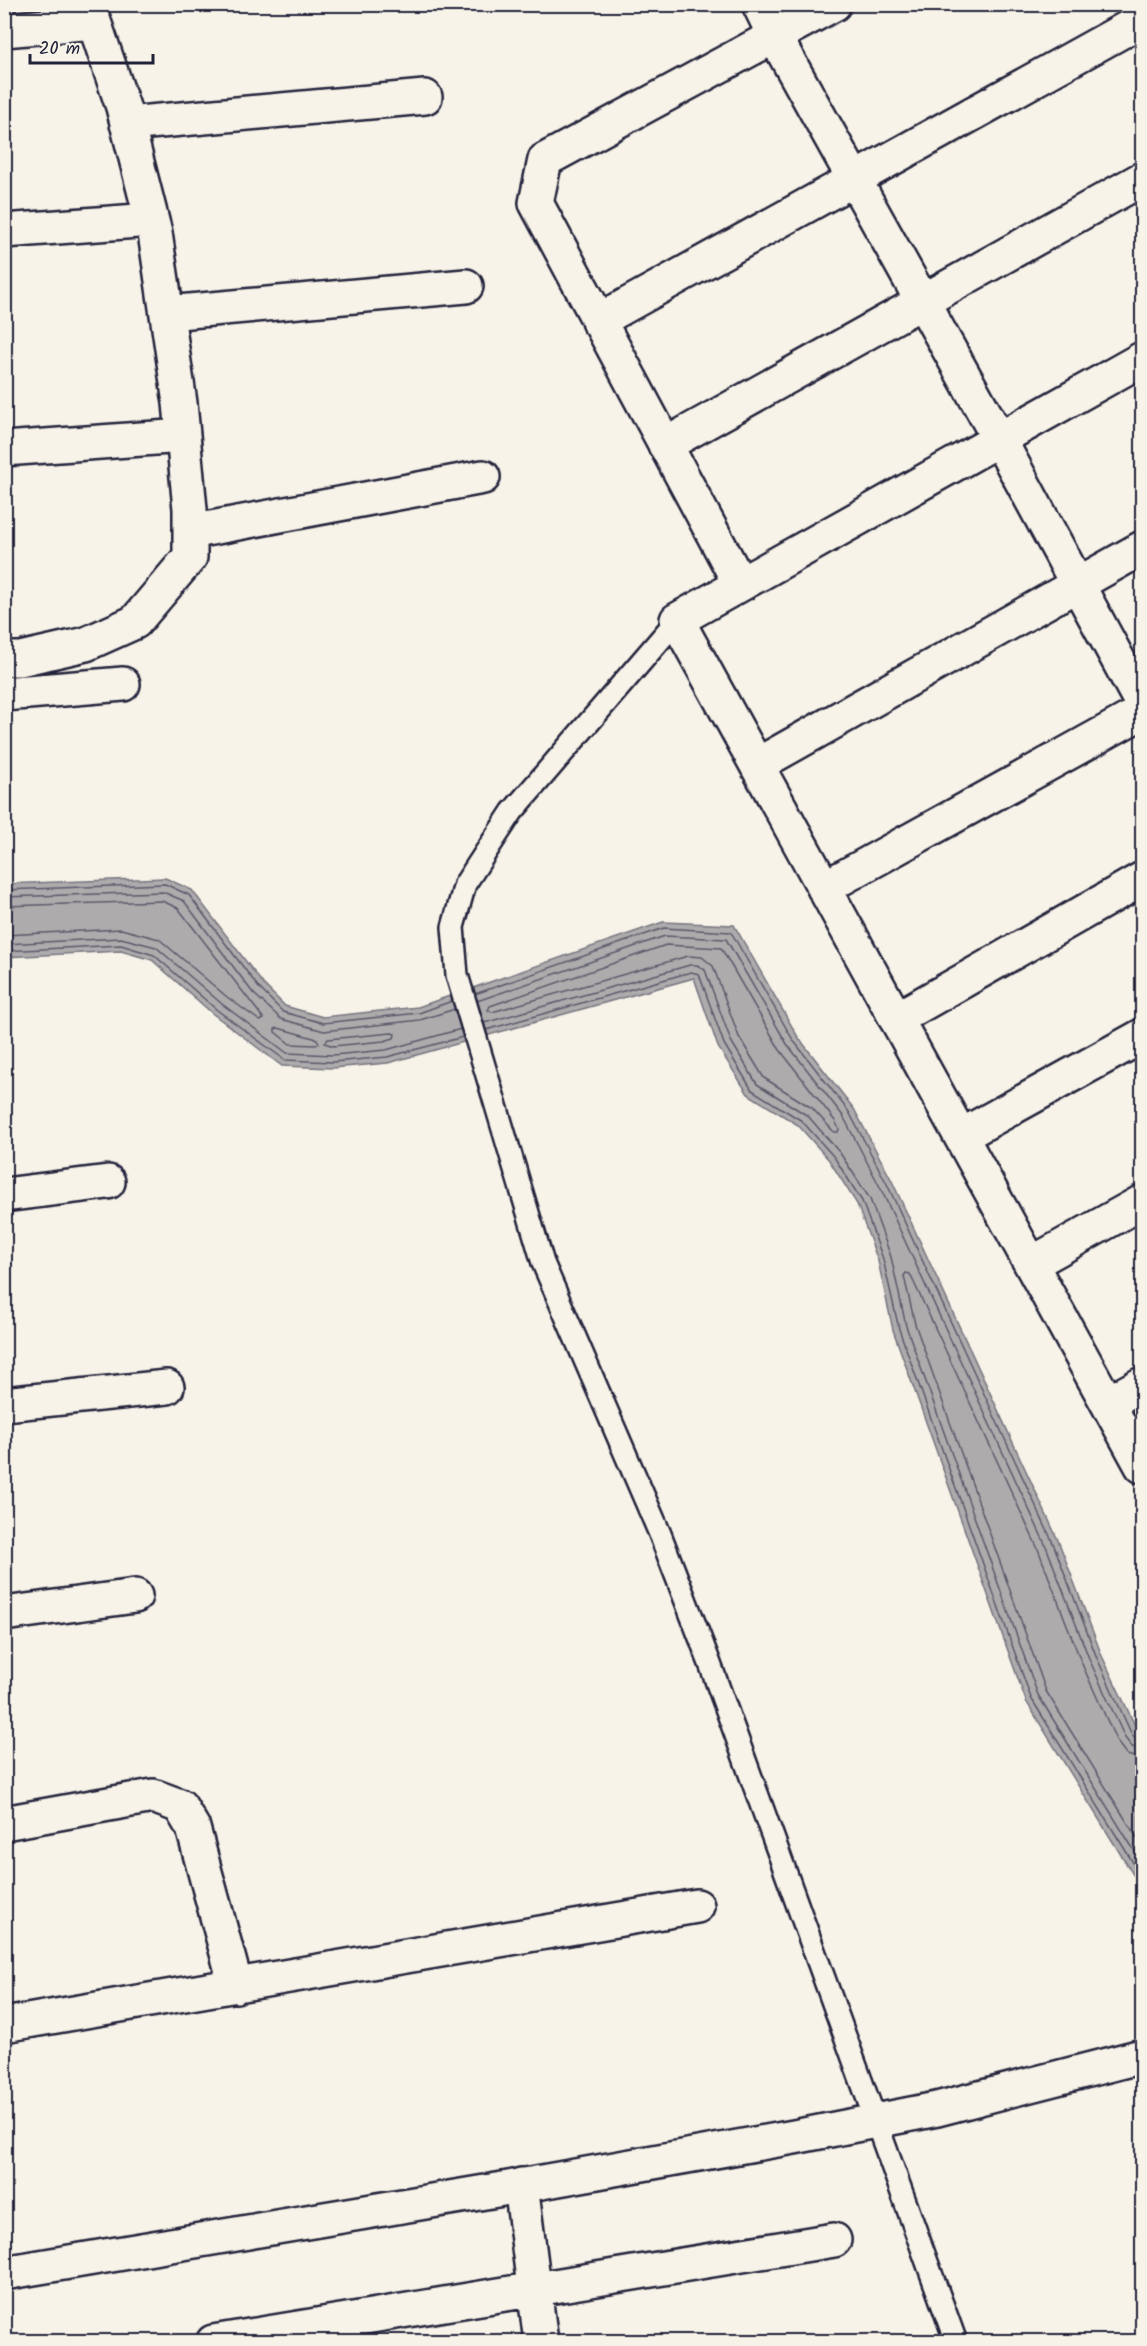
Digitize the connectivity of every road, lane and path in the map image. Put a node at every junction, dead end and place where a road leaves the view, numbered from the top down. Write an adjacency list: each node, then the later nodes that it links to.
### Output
1 (759, 4): 6 (street)
2 (834, 4): 6 (street)
3 (91, 13): 5 (street); 8 (street)
4 (1143, 20): 9 (street)
5 (4, 30)
6 (775, 37): 9 (street); 16 (street)
7 (425, 97): 8 (street)
8 (127, 124): 11 (street)
9 (854, 179): 14 (street); 16 (street)
10 (1143, 179): 14 (street)
11 (151, 220): 12 (street); 15 (street)
12 (4, 231)
13 (466, 286): 15 (street)
14 (922, 302): 19 (street); 20 (street)
15 (166, 313): 18 (street)
16 (598, 321): 20 (street)
17 (1143, 359): 19 (street)
18 (183, 436): 21 (street); 23 (street)
19 (999, 439): 25 (street); 26 (street)
20 (665, 445): 25 (street)
21 (4, 449)
22 (483, 477): 23 (street)
23 (190, 532): 28 (street)
24 (1143, 549): 26 (street)
25 (740, 584): 27 (street)
26 (1078, 585): 31 (street); 33 (street)
27 (677, 620): 33 (street); 55 (lane)
28 (4, 659)
29 (123, 684): 30 (street)
30 (4, 694)
31 (1143, 704)
32 (1143, 712): 35 (street)
33 (757, 765): 35 (street)
34 (1143, 879): 36 (street)
35 (824, 888): 36 (street)
36 (896, 1019): 38 (street)
37 (1143, 1036): 38 (street)
38 (961, 1136): 42 (street)
39 (108, 1182): 40 (street)
40 (4, 1195)
41 (1143, 1202): 42 (street)
42 (1031, 1264): 45 (street)
43 (1143, 1384): 45 (street)
44 (167, 1387): 46 (street)
45 (1108, 1403): 47 (street)
46 (4, 1404)
47 (1143, 1466)
48 (135, 1596): 49 (street)
49 (4, 1614)
50 (4, 1823): 52 (street)
51 (697, 1906): 52 (street)
52 (236, 1986): 53 (street)
53 (4, 2025)
54 (1143, 2056): 55 (street)
55 (875, 2121): 56 (street); 62 (lane)
56 (521, 2186): 58 (street); 59 (street)
57 (834, 2240): 59 (street)
58 (4, 2273)
59 (534, 2289): 60 (street); 61 (street)
60 (213, 2342)
61 (541, 2342)
62 (956, 2342)

